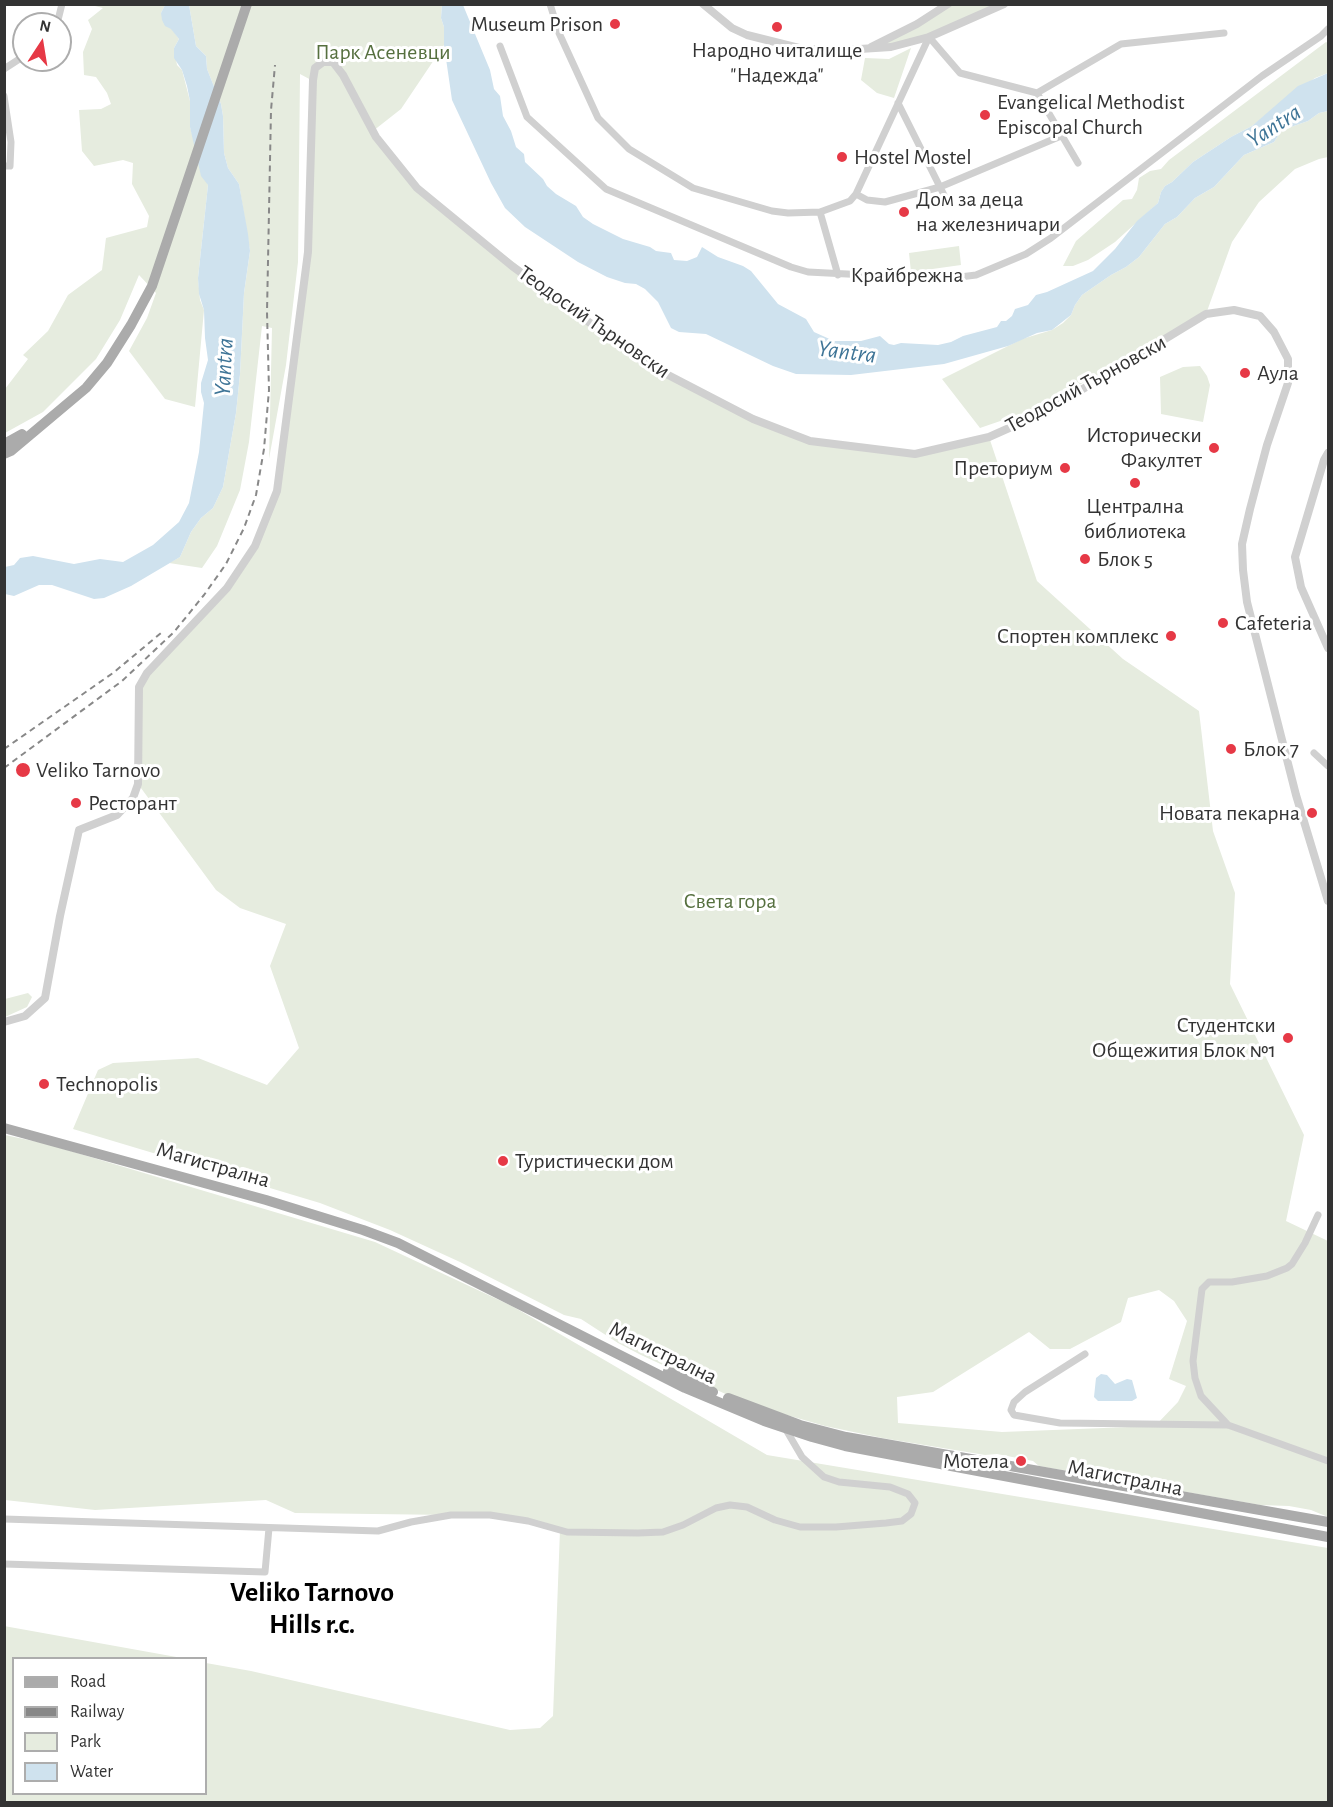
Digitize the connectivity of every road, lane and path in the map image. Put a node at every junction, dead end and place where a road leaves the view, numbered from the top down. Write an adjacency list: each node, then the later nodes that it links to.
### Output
1 (247, 4): 22 (main road)
2 (550, 4): 20 (street)
3 (703, 4): 10 (street)
4 (948, 4): 10 (street)
5 (1004, 4): 8 (street)
6 (1329, 29): 21 (street, Крайбрежна)
7 (1224, 33): 11 (street)
8 (929, 37): 10 (street); 11 (street); 13 (street)
9 (500, 46): 21 (street, Крайбрежна)
10 (865, 50)
11 (1037, 93): 14 (street)
12 (4, 96): 16 (street)
13 (898, 103): 17 (street); 18 (street)
14 (1061, 136): 15 (street); 17 (street)
15 (1078, 163)
16 (7, 166)
17 (940, 187): 18 (street); 19 (street)
18 (855, 194): 20 (street)
19 (946, 199)
20 (820, 212): 21 (street)
21 (838, 275)
22 (49, 419): 23 (main road); 25 (main road)
23 (4, 444)
24 (1329, 453): 26 (street)
25 (4, 454)
26 (1329, 648)
27 (1314, 753): 28 (street)
28 (1329, 766)
29 (1329, 901): 30 (street, Теодосий Търновски)
30 (4, 1022)
31 (4, 1123): 39 (main road, Магистрална)
32 (4, 1128): 36 (main road, Магистрална)
33 (1318, 1215): 35 (street)
34 (1084, 1354): 35 (street)
35 (1228, 1425): 37 (street)
36 (785, 1428): 40 (street); 41 (main road, Магистрална)
37 (1329, 1461)
38 (4, 1519): 40 (street)
39 (1329, 1522)
40 (269, 1528): 42 (street)
41 (1329, 1537)
42 (4, 1564)

